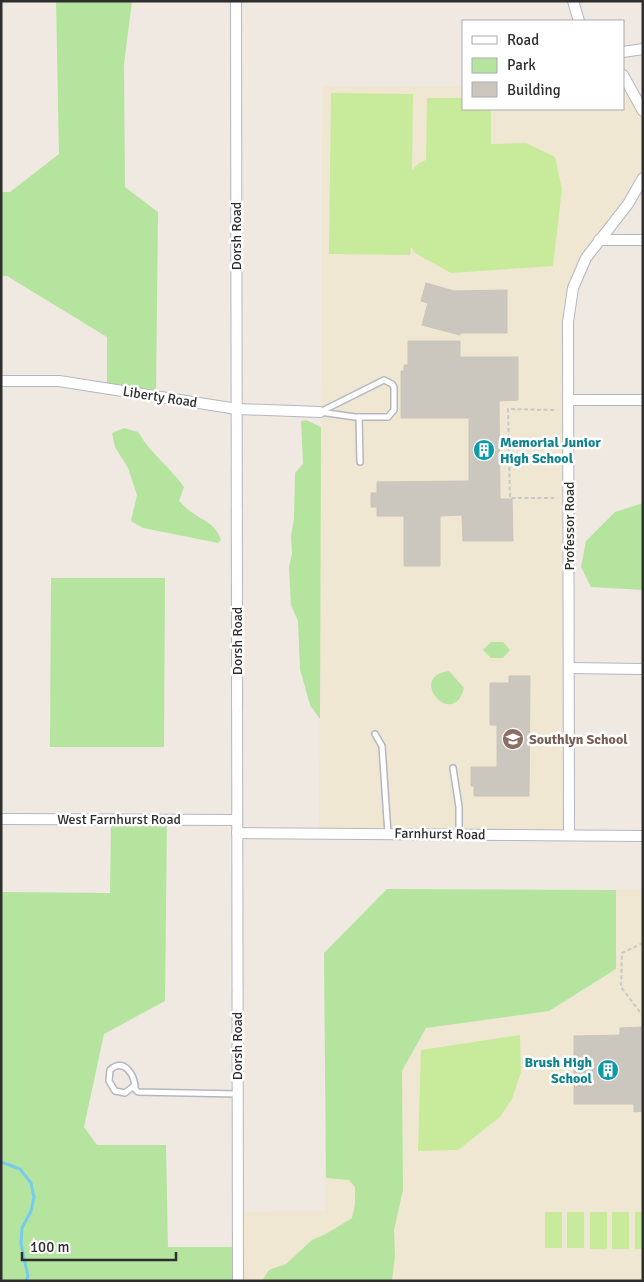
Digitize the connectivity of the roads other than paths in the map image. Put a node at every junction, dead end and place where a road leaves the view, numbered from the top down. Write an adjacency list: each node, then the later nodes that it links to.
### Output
1 (236, 1): 14 (street, Dorsh Road)
2 (573, 1): 3 (street)
3 (579, 20)
4 (643, 49): 5 (street)
5 (624, 52)
6 (624, 77): 7 (street)
7 (643, 112)
8 (643, 178): 9 (street, Professor Road)
9 (599, 240): 10 (street); 12 (street, Professor Road)
10 (643, 240)
11 (1, 381): 14 (street, Liberty Road)
12 (568, 400): 13 (street); 18 (street, Professor Road)
13 (643, 400)
14 (236, 409): 15 (street, Liberty Road); 23 (street, Dorsh Road)
15 (320, 412): 16 (lane); 16 (lane)
16 (359, 418): 17 (lane)
17 (360, 462)
18 (569, 668): 19 (street); 27 (street, Professor Road)
19 (643, 669)
20 (375, 734): 25 (lane)
21 (453, 768): 26 (lane)
22 (1, 819): 23 (street, West Farnhurst Road)
23 (237, 820): 24 (street, Dorsh Road)
24 (237, 834): 25 (street, Farnhurst Road); 30 (street, Dorsh Road)
25 (388, 834): 26 (street, Farnhurst Road)
26 (460, 834): 27 (street, Farnhurst Road)
27 (569, 835): 28 (street, Farnhurst Road)
28 (643, 836)
29 (135, 1085): 29 (lane); 30 (lane)
30 (238, 1094): 31 (street, Dorsh Road)
31 (238, 1281)

